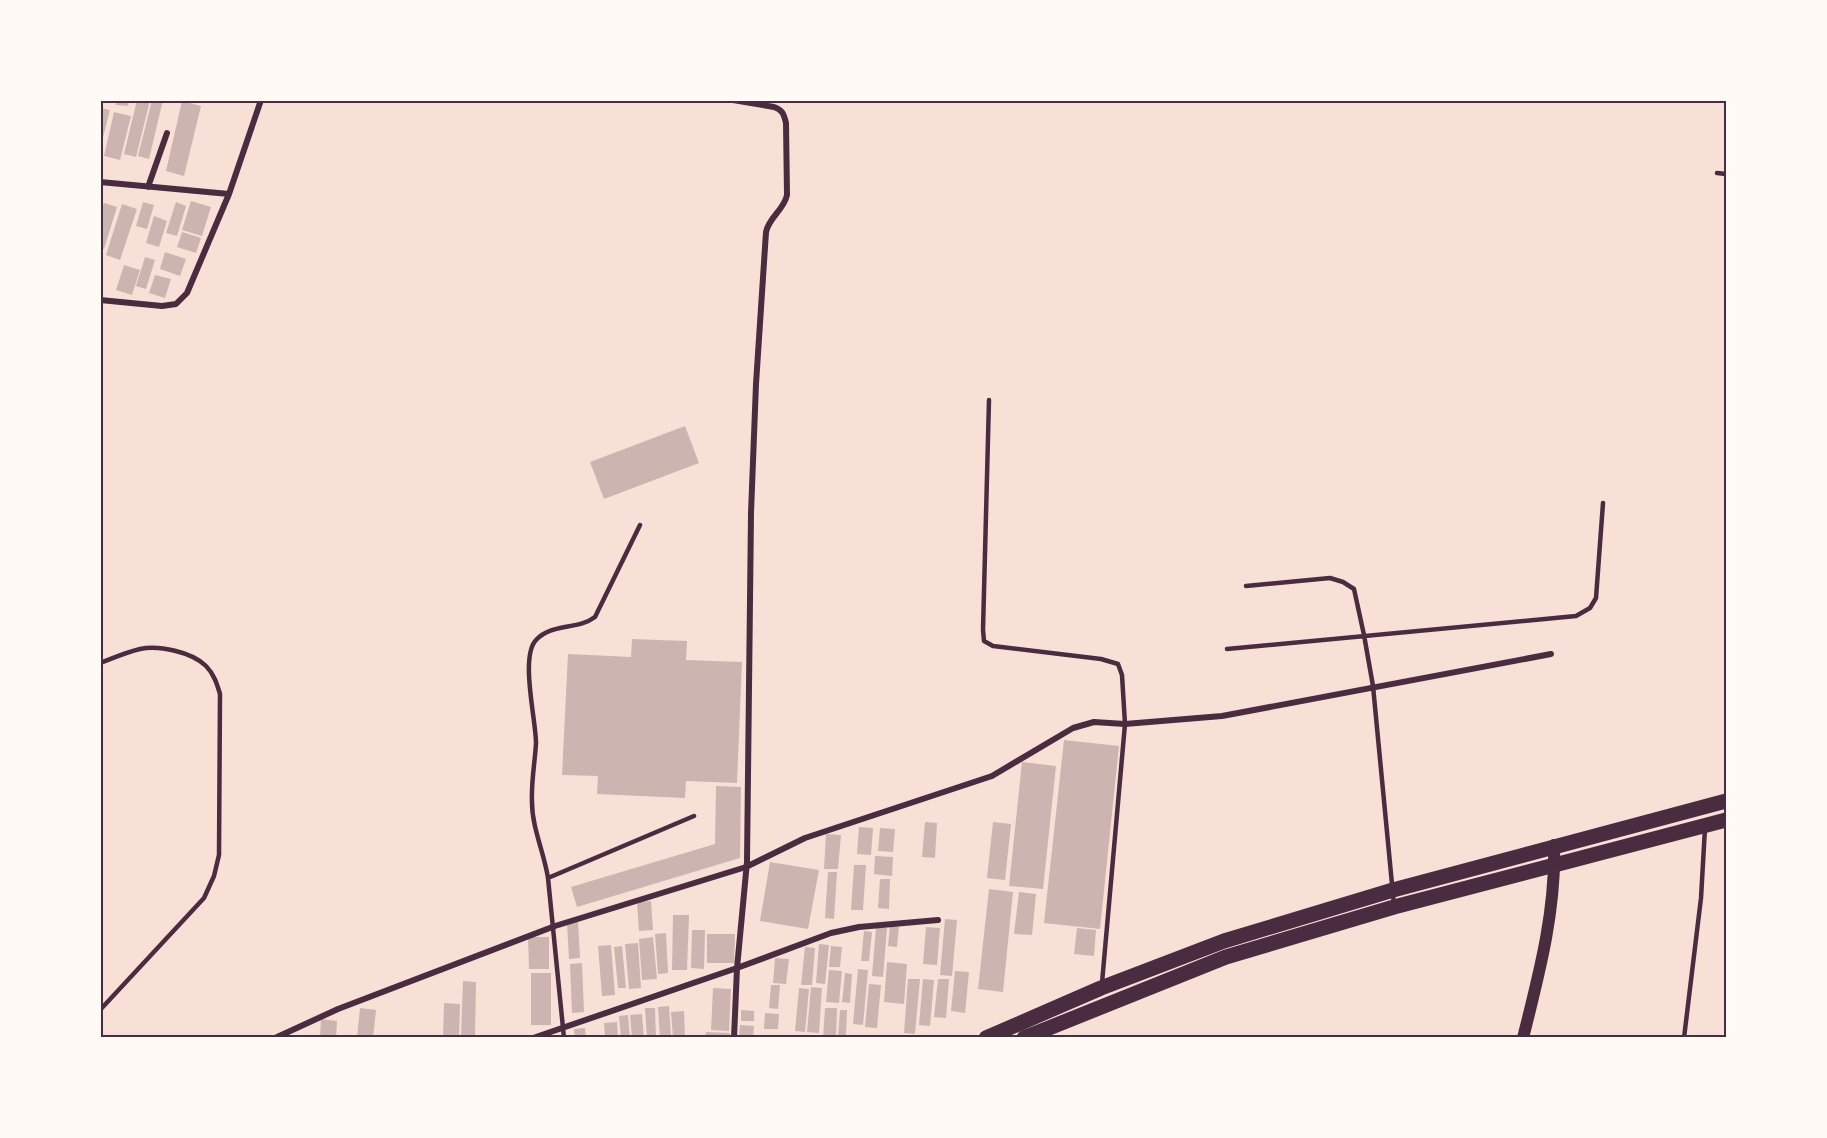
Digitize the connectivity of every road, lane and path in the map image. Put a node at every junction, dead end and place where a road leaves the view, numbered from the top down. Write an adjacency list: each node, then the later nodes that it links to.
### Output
1 (261, 100): 8 (street)
2 (733, 100): 25 (street)
3 (167, 133): 7 (street)
4 (1717, 173): 5 (lane)
5 (1726, 174)
6 (100, 183): 7 (street)
7 (148, 187): 8 (street)
8 (229, 194): 9 (street)
9 (100, 300)
10 (989, 400): 19 (lane)
11 (1603, 503): 14 (lane)
12 (640, 525): 27 (lane)
13 (1246, 586): 14 (lane)
14 (1364, 635): 15 (lane); 18 (lane)
15 (1227, 649)
16 (1551, 654): 18 (street)
17 (100, 663): 34 (lane)
18 (1373, 686): 19 (street); 28 (lane)
19 (1125, 723): 25 (street); 33 (lane)
20 (1726, 801): 24 (highway)
21 (694, 816): 27 (lane)
22 (1726, 820): 23 (highway)
23 (1704, 833): 26 (highway); 44 (lane)
24 (1554, 845): 26 (main road); 28 (highway)
25 (747, 864): 31 (street); 32 (street)
26 (1554, 873): 29 (highway); 43 (main road)
27 (548, 878): 31 (lane)
28 (1393, 890): 29 (lane); 33 (highway)
29 (1394, 907): 36 (highway)
30 (938, 920): 32 (street)
31 (554, 924): 35 (lane); 37 (street)
32 (737, 968): 35 (street); 40 (street)
33 (1101, 988): 41 (highway)
34 (100, 1010)
35 (563, 1027): 38 (street); 39 (lane)
36 (1050, 1032): 42 (highway)
37 (275, 1038)
38 (533, 1038)
39 (564, 1038)
40 (734, 1038)
41 (986, 1038)
42 (1024, 1038)
43 (1522, 1038)
44 (1684, 1038)

